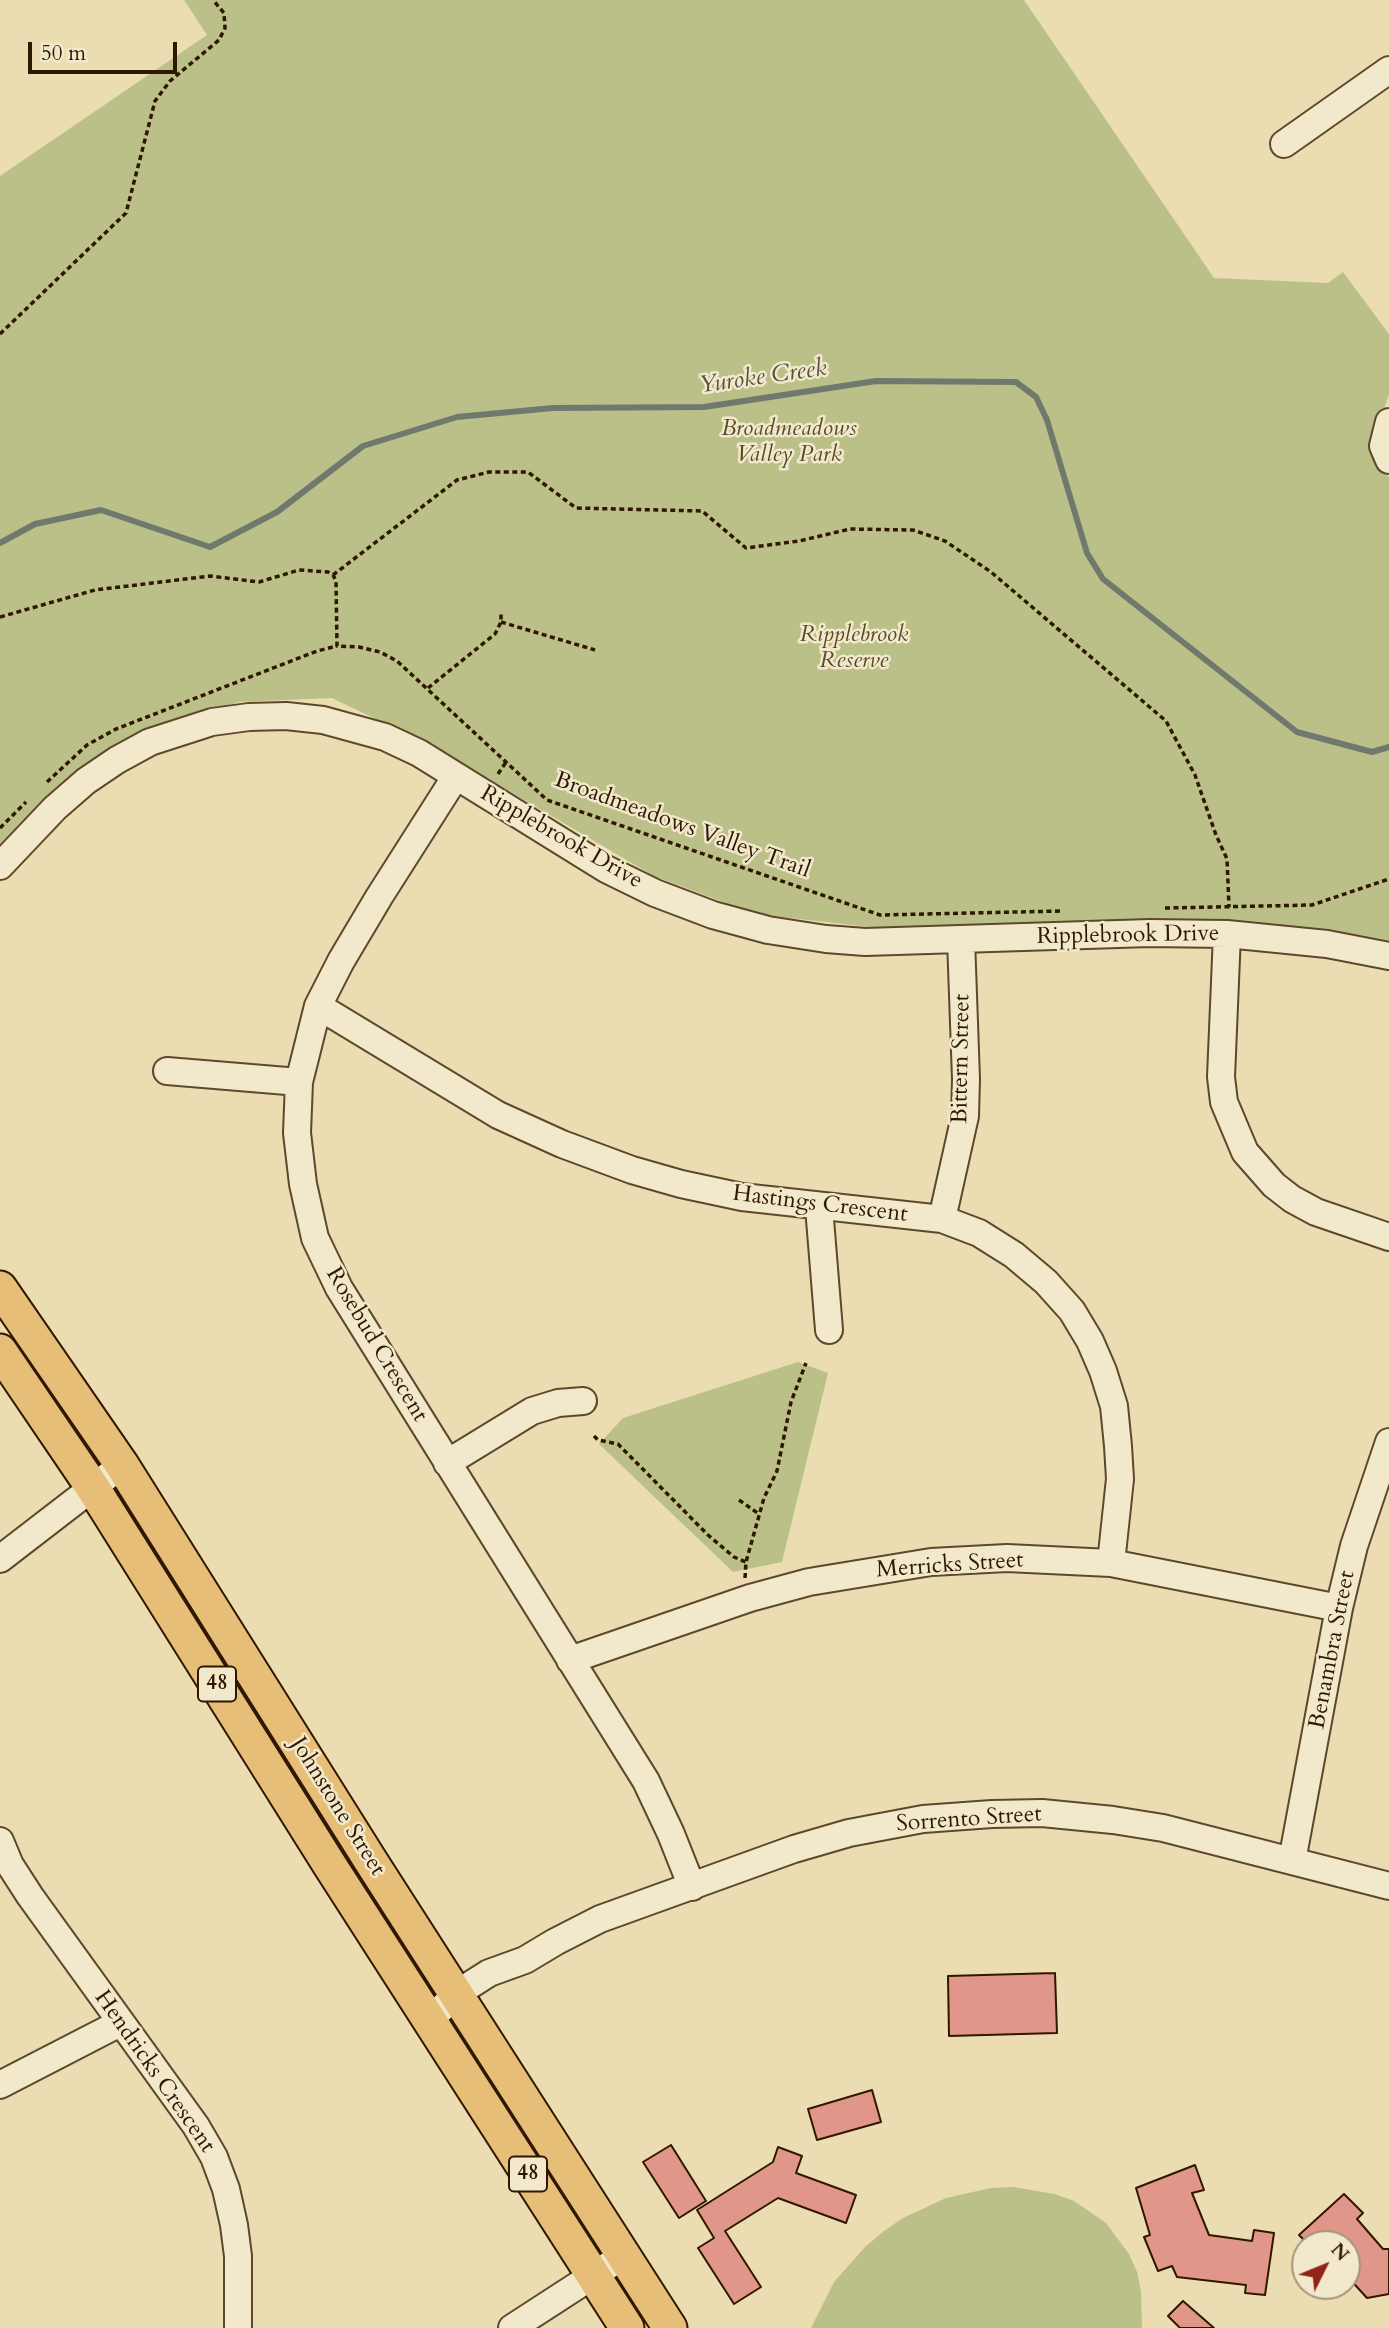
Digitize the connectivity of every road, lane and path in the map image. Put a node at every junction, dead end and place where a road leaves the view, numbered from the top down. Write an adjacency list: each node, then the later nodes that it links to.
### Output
1 (213, 0): 4 (path)
2 (1389, 71): 3 (street)
3 (1284, 145)
4 (0, 334)
5 (1389, 422): 6 (street)
6 (1389, 460)
7 (333, 575): 9 (path); 12 (path, Broadmeadows Valley Trail); 16 (path)
8 (501, 613): 10 (path)
9 (0, 617)
10 (501, 622): 11 (path); 12 (path)
11 (596, 650)
12 (428, 688): 18 (path, Broadmeadows Valley Trail)
13 (456, 776): 14 (street, Ripplebrook Drive); 20 (street, Ripplebrook Drive); 22 (street, Rosebud Crescent)
14 (0, 866)
15 (1389, 879): 16 (path)
16 (1228, 907): 17 (path)
17 (1159, 908)
18 (1075, 910)
19 (1227, 934): 20 (street, Ripplebrook Drive); 21 (street, Ripplebrook Drive); 27 (street)
20 (961, 939): 26 (street, Bittern Street)
21 (1389, 956)
22 (318, 1006): 24 (street, Rosebud Crescent); 25 (street, Hastings Crescent)
23 (167, 1071): 24 (street)
24 (299, 1082): 35 (street, Rosebud Crescent)
25 (819, 1207): 26 (street, Hastings Crescent); 29 (street)
26 (942, 1219): 42 (street, Hastings Crescent)
27 (1389, 1237)
28 (0, 1288): 36 (main road, Johnstone Street / 48)
29 (829, 1330)
30 (0, 1351): 37 (main road, Johnstone Street / 48)
31 (806, 1363): 39 (path)
32 (583, 1401): 35 (street)
33 (594, 1436): 41 (path)
34 (1389, 1442): 44 (street, Benambra Street)
35 (447, 1463): 45 (street, Rosebud Crescent)
36 (122, 1465): 37 (street); 50 (main road, Johnstone Street / 48)
37 (93, 1488): 40 (street); 51 (main road, Johnstone Street / 48)
38 (739, 1500): 39 (path)
39 (759, 1514): 41 (path)
40 (0, 1559)
41 (746, 1562): 43 (path)
42 (1111, 1563): 44 (street, Merricks Street); 45 (street, Merricks Street)
43 (746, 1580)
44 (1339, 1608): 47 (street, Benambra Street)
45 (570, 1660): 49 (street, Rosebud Crescent)
46 (0, 1841): 52 (street, Hendricks Crescent)
47 (1292, 1861): 48 (street, Sorrento Street); 49 (street, Sorrento Street)
48 (1389, 1886)
49 (692, 1887): 50 (street, Sorrento Street)
50 (461, 2001): 51 (street, Sorrento Street); 54 (main road, Johnstone Street / 48)
51 (429, 2021): 55 (main road, Johnstone Street / 48)
52 (120, 2023): 53 (street); 56 (street, Hendricks Crescent)
53 (0, 2085)
54 (623, 2256): 55 (street); 59 (main road, Johnstone Street / 48)
55 (594, 2276): 57 (street); 58 (main road, Johnstone Street / 48)
56 (238, 2328)
57 (512, 2328)
58 (626, 2328)
59 (670, 2328)

